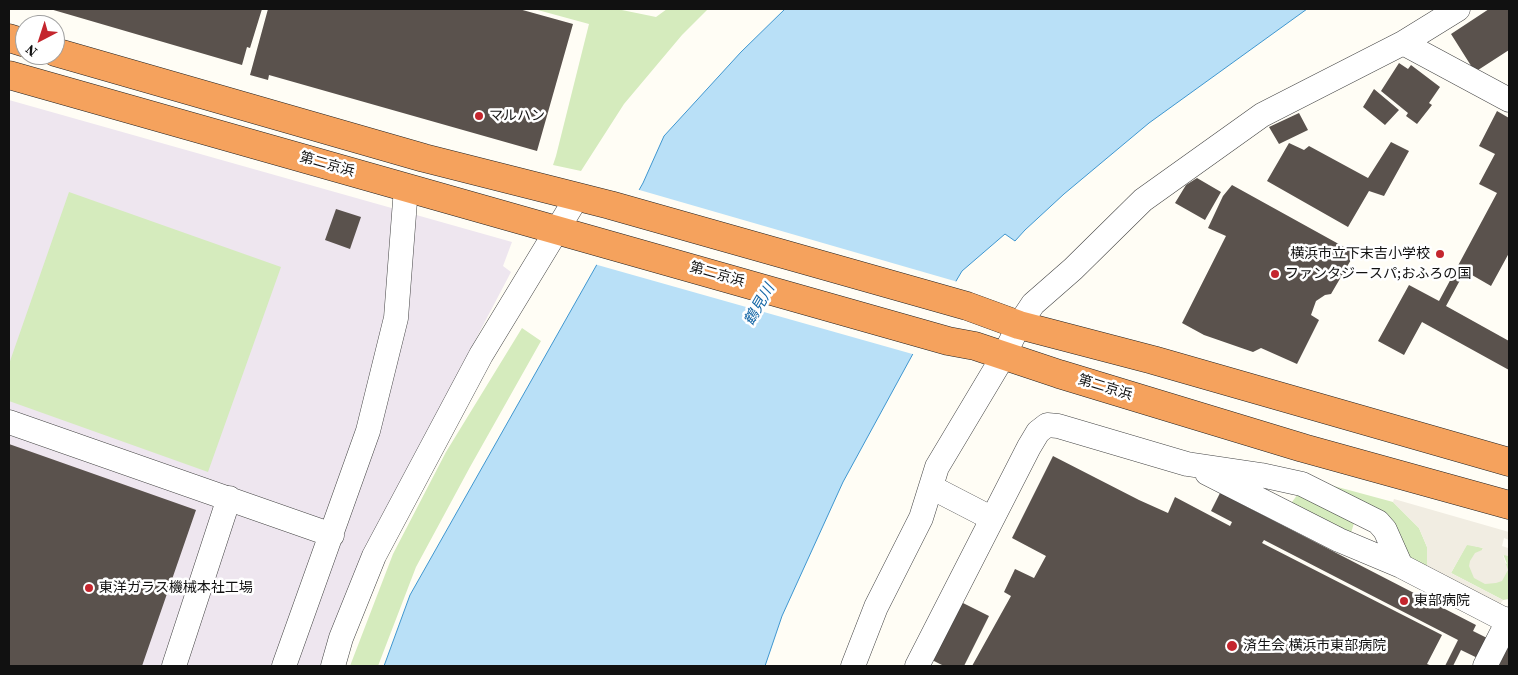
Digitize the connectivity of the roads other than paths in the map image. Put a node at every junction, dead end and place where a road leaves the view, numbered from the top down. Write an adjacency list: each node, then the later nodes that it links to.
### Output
1 (1458, 9): 2 (street)
2 (1403, 43): 5 (street); 9 (street)
3 (65, 55): 7 (highway)
4 (9, 75): 6 (highway, 第二京浜)
5 (1509, 100)
6 (406, 188): 8 (highway, 第二京浜); 21 (street)
7 (576, 197): 8 (street); 9 (highway)
8 (556, 231): 10 (highway, 第二京浜); 27 (street)
9 (1019, 325): 10 (street); 12 (highway)
10 (1004, 355): 15 (street); 17 (highway, 第二京浜)
11 (9, 422): 16 (street)
12 (1509, 462)
13 (1188, 464): 14 (street); 19 (street); 20 (street)
14 (1302, 484): 18 (street); 19 (street)
15 (931, 487): 20 (street); 28 (street)
16 (229, 498): 21 (street); 25 (street)
17 (1509, 505)
18 (1357, 511): 22 (street); 23 (street)
19 (1289, 515): 22 (street)
20 (991, 518): 29 (street)
21 (332, 535): 26 (street)
22 (1339, 540): 23 (street)
23 (1401, 566): 24 (street)
24 (1509, 621): 30 (street)
25 (174, 666)
26 (284, 666)
27 (333, 666)
28 (854, 666)
29 (916, 666)
30 (1485, 666)

